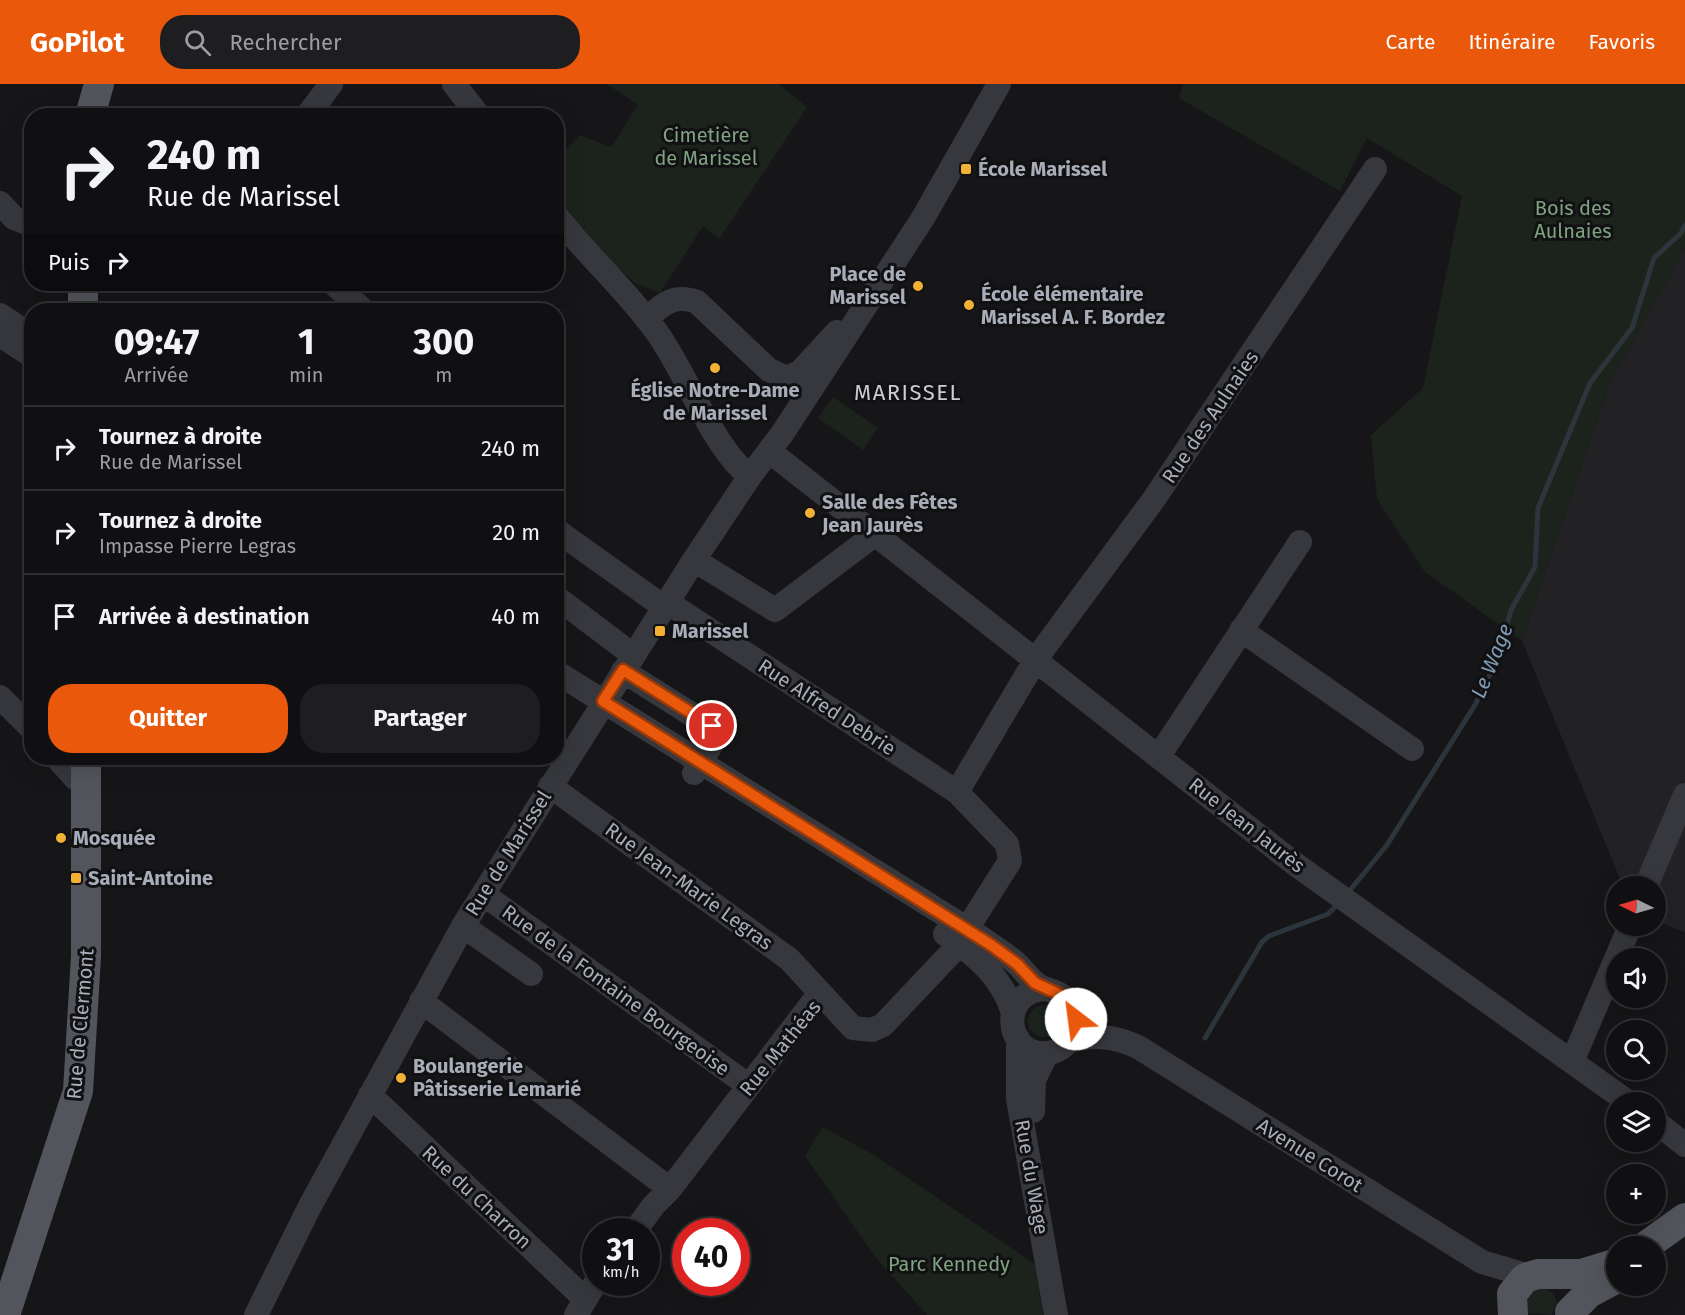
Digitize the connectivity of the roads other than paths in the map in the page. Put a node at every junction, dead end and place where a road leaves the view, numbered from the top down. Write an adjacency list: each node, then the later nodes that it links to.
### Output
1 (99, 84): 5 (main road)
2 (331, 84): 6 (street)
3 (454, 84): 7 (street)
4 (999, 84): 16 (street, Rue de Marissel)
5 (92, 108)
6 (313, 108)
7 (473, 108)
8 (1375, 169): 29 (street, Rue des Aulnaies)
9 (0, 203): 10 (street)
10 (24, 222)
11 (564, 224): 14 (street)
12 (341, 291): 13 (street)
13 (355, 303)
14 (655, 311): 16 (street, Rue de Marissel); 21 (street)
15 (0, 315): 17 (street)
16 (856, 323): 20 (street, Rue de Marissel)
17 (24, 331)
18 (0, 335): 19 (street)
19 (24, 351)
20 (770, 451): 21 (street, Rue de Marissel); 22 (street, Rue Jean Jaurès)
21 (750, 476): 25 (street, Rue de Marissel)
22 (877, 533): 25 (street); 29 (street, Rue Jean Jaurès)
23 (564, 535): 27 (street, Rue Alfred Debrie)
24 (1299, 542): 28 (street)
25 (694, 560): 27 (street, Rue de Marissel)
26 (564, 604): 30 (street)
27 (666, 604): 30 (street, Rue de Marissel); 44 (street, Rue Alfred Debrie)
28 (1241, 630): 36 (street); 37 (street)
29 (1036, 659): 37 (street, Rue Jean Jaurès); 44 (street)
30 (628, 663): 34 (street, Rue de Marissel); 41 (street)
31 (564, 679): 34 (street, Avenue Corot)
32 (564, 694): 34 (street, Avenue Corot)
33 (0, 697): 35 (street)
34 (599, 708): 38 (street, Rue de Marissel); 41 (street, Avenue Corot)
35 (24, 721)
36 (1412, 749)
37 (1159, 756): 61 (street, Rue Jean Jaurès)
38 (564, 764)
39 (63, 765): 42 (street)
40 (563, 765): 43 (street, Rue de Marissel)
41 (697, 768): 49 (street, Avenue Corot)
42 (86, 769): 76 (main road, Rue de Clermont)
43 (550, 786): 47 (street, Rue de Marissel); 53 (street, Rue Jean-Marie Legras)
44 (957, 792): 49 (street, Rue Mathéas)
45 (1685, 795): 46 (street)
46 (1650, 876)
47 (483, 894): 48 (street, Rue de Marissel); 62 (street, Rue de la Fontaine Bourgeoise)
48 (463, 926): 51 (street); 54 (street, Rue de Marissel)
49 (962, 936): 52 (street, Avenue Corot); 53 (street, Rue Mathéas); 56 (street, Avenue Corot)
50 (1626, 936): 61 (street)
51 (531, 974)
52 (1046, 989): 55 (street, Avenue Corot); 56 (street)
53 (819, 994): 62 (street, Rue Mathéas)
54 (421, 1001): 64 (street, Rue de Marissel); 67 (street)
55 (1074, 1010): 58 (street); 59 (street, Avenue Corot)
56 (1013, 1013): 57 (street, Avenue Corot)
57 (1018, 1039): 60 (street); 78 (street, Rue du Wage)
58 (1069, 1041): 59 (street, Avenue Corot); 60 (street, Avenue Corot)
59 (1138, 1047): 69 (street, Avenue Corot)
60 (1047, 1053): 79 (street, Rue du Wage)
61 (1572, 1062): 63 (street, Rue Jean Jaurès)
62 (749, 1086): 67 (street, Rue Mathéas)
63 (1614, 1092)
64 (370, 1095): 73 (street, Rue du Charron); 77 (street, Rue de Marissel)
65 (1666, 1130): 66 (street)
66 (1685, 1145)
67 (670, 1189): 68 (street, Rue Mathéas)
68 (644, 1218)
69 (1482, 1262): 71 (street, Avenue Corot); 74 (street, Avenue Corot)
70 (1606, 1266): 71 (main road)
71 (1540, 1276): 74 (main road); 75 (main road)
72 (1606, 1284): 75 (main road)
73 (586, 1299)
74 (1512, 1309)
75 (1570, 1314)
76 (5, 1315)
77 (256, 1315)
78 (1056, 1315)
79 (1067, 1315)

